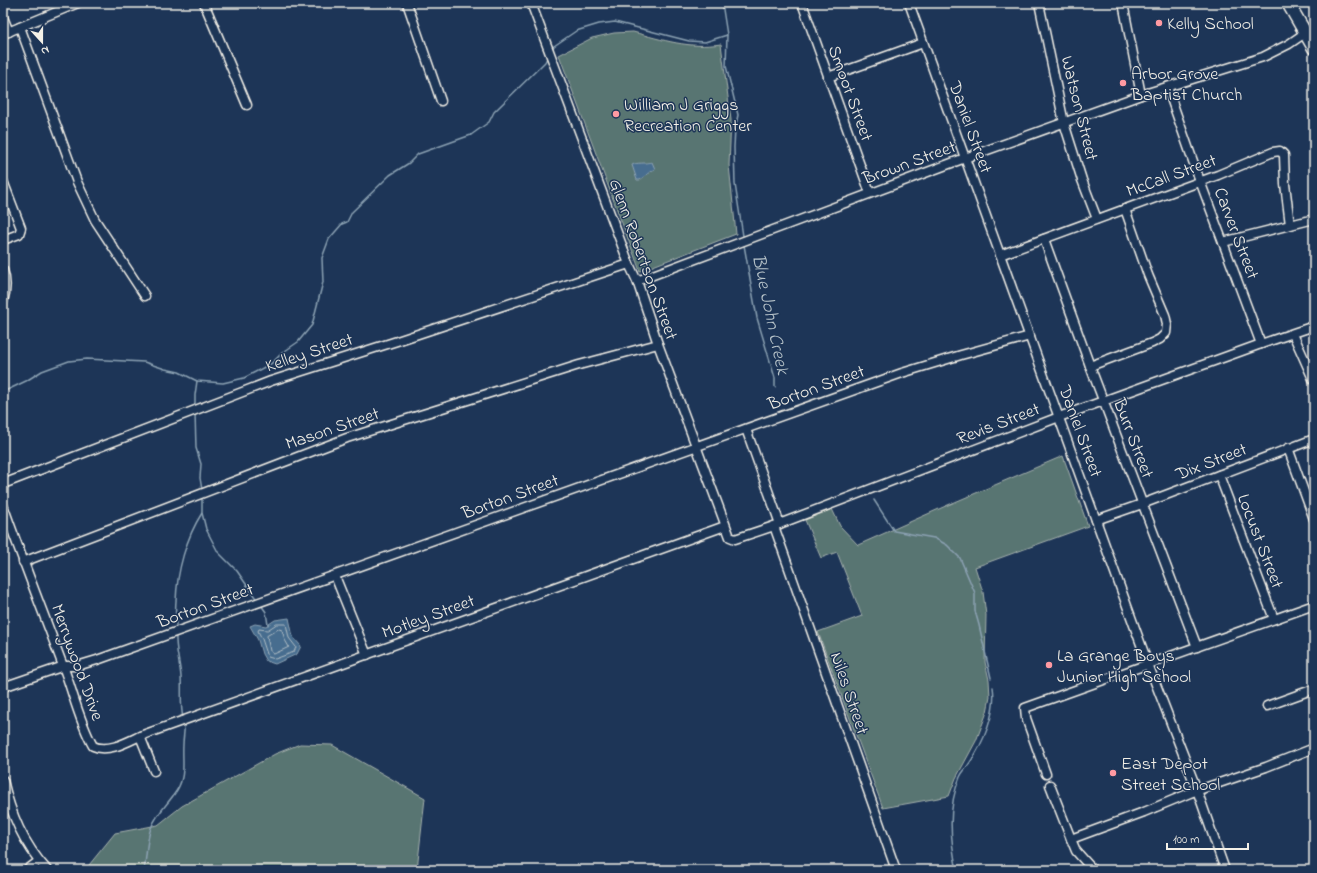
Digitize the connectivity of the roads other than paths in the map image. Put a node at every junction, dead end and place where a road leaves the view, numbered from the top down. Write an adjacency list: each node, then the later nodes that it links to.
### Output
1 (78, 3): 11 (street)
2 (204, 3): 20 (street)
3 (407, 3): 19 (street)
4 (532, 3): 34 (street, Glenn Robertson Street)
5 (802, 3): 16 (street, Smoot Street)
6 (909, 3): 14 (street, Daniel Street)
7 (1039, 3): 21 (street, Watson Street)
8 (1123, 3): 18 (street)
9 (1288, 3): 13 (highway)
10 (3, 16): 12 (street)
11 (20, 27): 12 (street); 37 (street)
12 (6, 33)
13 (1305, 33): 15 (highway); 17 (street, Brown Street)
14 (923, 43): 16 (street); 22 (street, Daniel Street)
15 (1314, 48)
16 (828, 77): 25 (street, Smoot Street)
17 (1167, 87): 18 (street, Brown Street); 24 (street, Carver Street)
18 (1141, 94): 21 (street, Brown Street)
19 (441, 101)
20 (248, 105)
21 (1064, 123): 22 (street, Brown Street); 27 (street, Watson Street)
22 (965, 158): 25 (street, Brown Street); 33 (street, Daniel Street)
23 (3, 181): 31 (street)
24 (1200, 182): 26 (street, McCall Street); 29 (street, McCall Street); 32 (street, Carver Street)
25 (870, 193): 36 (street, Brown Street)
26 (1125, 209): 27 (street, McCall Street); 44 (street)
27 (1097, 219): 30 (street, McCall Street)
28 (1314, 219): 29 (street)
29 (1290, 225): 32 (street)
30 (1044, 239): 33 (street, McCall Street); 44 (street, Burr Street)
31 (3, 240)
32 (1223, 242): 43 (street, Carver Street)
33 (1000, 255): 41 (street, Daniel Street)
34 (629, 264): 36 (street, Glenn Robertson Street); 53 (street, Kelley Street)
35 (3, 270): 38 (street)
36 (636, 281): 42 (street, Glenn Robertson Street)
37 (145, 296)
38 (3, 302)
39 (1314, 326): 40 (street, Revis Street)
40 (1293, 334): 43 (street, Revis Street); 45 (street)
41 (1030, 336): 47 (street, Daniel Street); 48 (street, Borton Street)
42 (658, 344): 50 (street, Glenn Robertson Street); 60 (street, Mason Street)
43 (1261, 344): 46 (street, Revis Street)
44 (1090, 366): 46 (street, Burr Street)
45 (1314, 381)
46 (1103, 401): 47 (street, Revis Street); 54 (street, Burr Street)
47 (1059, 417): 57 (street, Daniel Street); 58 (street, Revis Street)
48 (746, 430): 50 (street, Borton Street); 58 (street, Niles Street)
49 (1314, 439): 51 (street, Dix Street)
50 (696, 447): 59 (street, Glenn Robertson Street); 61 (street, Borton Street)
51 (1288, 448): 52 (street, Dix Street); 56 (street)
52 (1219, 474): 54 (street, Dix Street); 63 (street, Locust Street)
53 (3, 484)
54 (1142, 504): 57 (street, Dix Street); 64 (street, Burr Street)
55 (3, 506): 60 (street, Merrywood Drive)
56 (1314, 519)
57 (1096, 520): 66 (street, Daniel Street)
58 (777, 525): 59 (street, Revis Street); 82 (street, Niles Street)
59 (725, 526): 65 (street, Motley Street)
60 (23, 562): 67 (street, Merrywood Drive)
61 (335, 576): 65 (street); 67 (street, Borton Street)
62 (1314, 605): 63 (street)
63 (1274, 619): 64 (street)
64 (1197, 647): 66 (street)
65 (367, 655): 71 (street, Motley Street)
66 (1148, 664): 74 (street); 77 (street, Daniel Street)
67 (64, 666): 68 (street, Borton Street); 71 (street, Merrywood Drive)
68 (3, 687)
69 (1314, 690): 70 (street)
70 (1267, 706)
71 (140, 736): 73 (street)
72 (1314, 748): 77 (street)
73 (154, 771)
74 (1046, 774)
75 (3, 780): 79 (street)
76 (1050, 785): 78 (street)
77 (1197, 790): 78 (street); 84 (street, Daniel Street)
78 (1070, 839): 83 (street)
79 (39, 861): 80 (street); 81 (street)
80 (27, 870)
81 (47, 870)
82 (896, 870)
83 (1093, 870)
84 (1225, 870)

